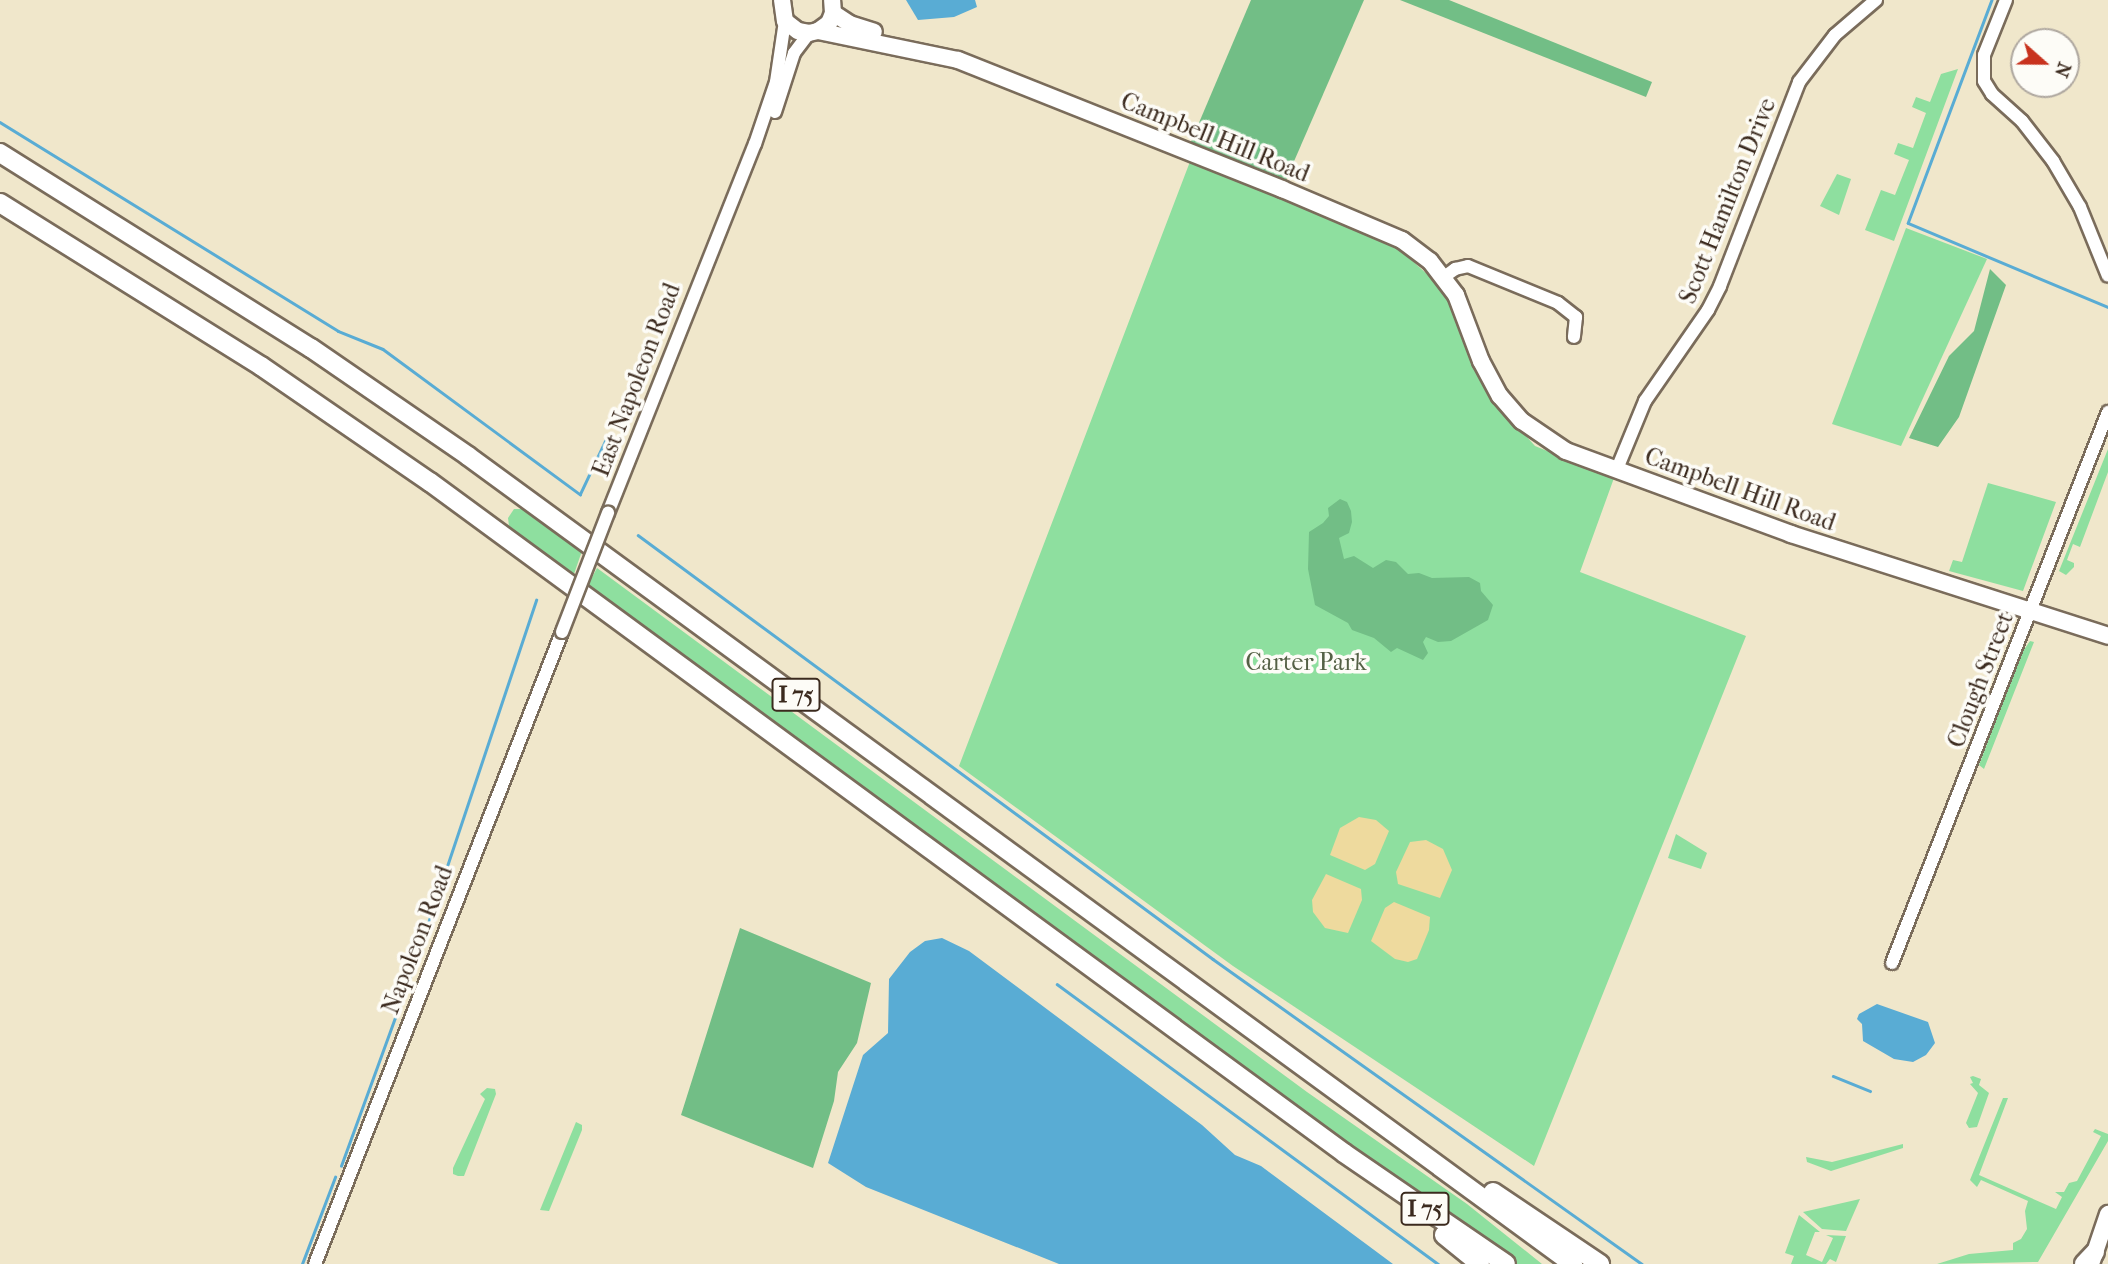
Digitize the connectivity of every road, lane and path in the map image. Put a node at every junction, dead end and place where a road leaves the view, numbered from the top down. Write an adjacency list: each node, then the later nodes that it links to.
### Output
1 (1877, 0): 15 (street, Scott Hamilton Drive)
2 (2006, 0): 11 (street)
3 (780, 1): 5 (main road)
4 (832, 6): 6 (main road); 7 (main road, Campbell Hill Road)
5 (785, 21): 6 (main road, Campbell Hill Road); 8 (street, East Napoleon Road)
6 (814, 32): 7 (main road, Campbell Hill Road); 8 (street, East Napoleon Road)
7 (958, 60): 12 (main road, Campbell Hill Road)
8 (755, 144): 17 (street, East Napoleon Road, bridge)
9 (0, 153): 20 (highway, I 75)
10 (0, 203): 21 (highway, I 75)
11 (2108, 276)
12 (1444, 277): 13 (street); 15 (main road, Campbell Hill Road)
13 (1574, 337)
14 (2108, 412): 16 (street, Clough Street)
15 (1617, 469): 16 (main road, Campbell Hill Road)
16 (2030, 610): 18 (main road, Campbell Hill Road); 19 (street, Clough Street)
17 (562, 632): 24 (street, Napoleon Road)
18 (2108, 636)
19 (1892, 963)
20 (1373, 1119): 27 (highway, I 75); 28 (highway)
21 (1344, 1153): 25 (highway); 26 (highway, I 75)
22 (2108, 1214): 23 (main road)
23 (2096, 1257)
24 (315, 1264)
25 (1480, 1264)
26 (1506, 1264)
27 (1573, 1264)
28 (1600, 1264)

